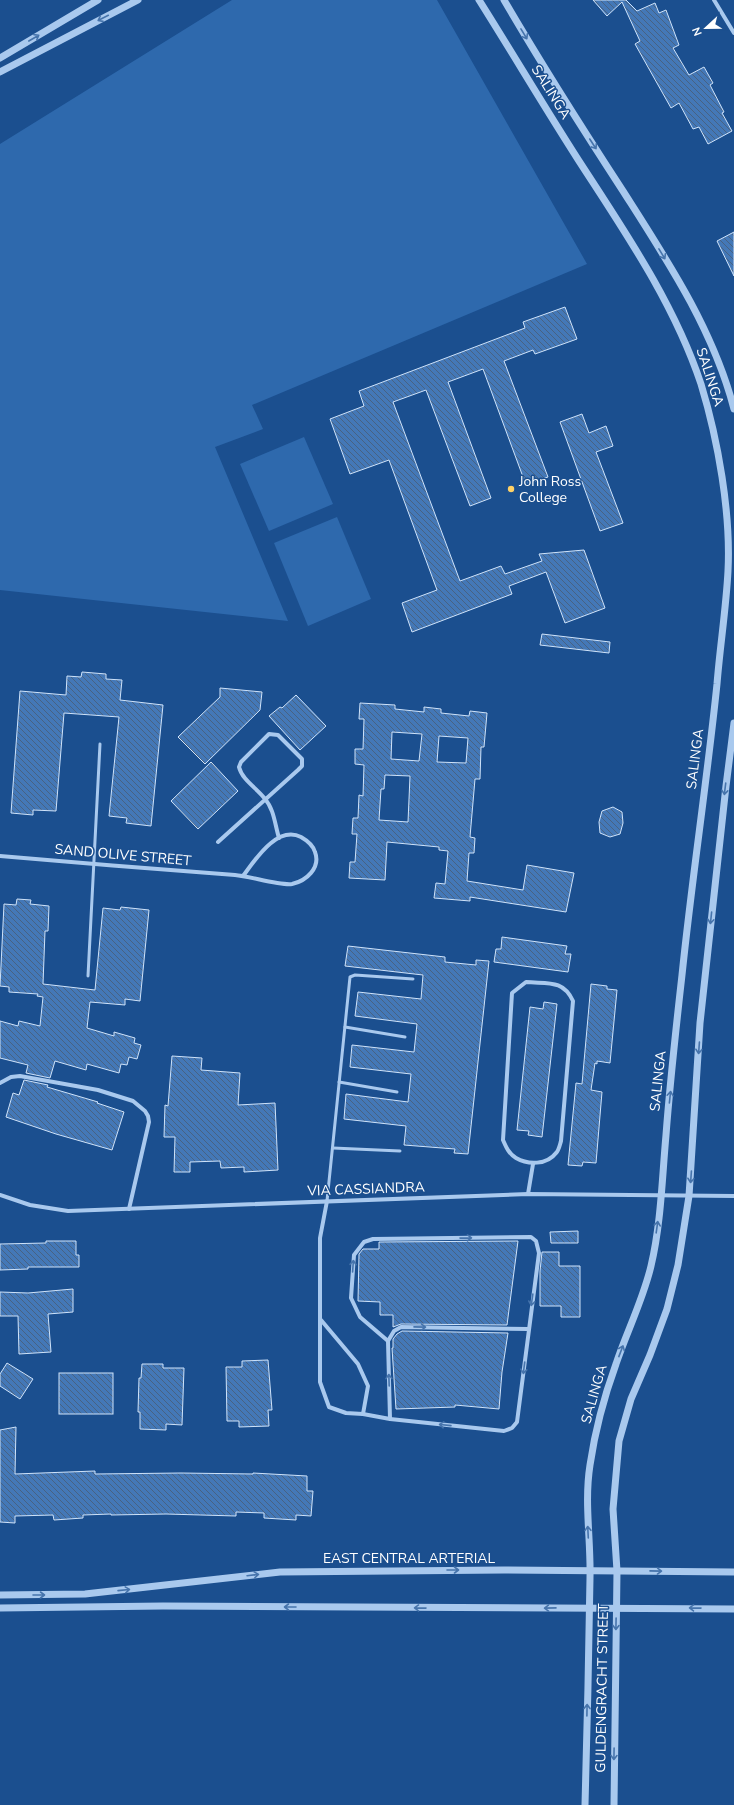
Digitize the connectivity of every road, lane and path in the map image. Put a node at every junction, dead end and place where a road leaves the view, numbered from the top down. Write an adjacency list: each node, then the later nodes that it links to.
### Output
1 (98, 0): 7 (street, one-way to 1)
2 (138, 0): 8 (street, one-way to 8)
3 (479, 0): 10 (street, SALINGA)
4 (504, 0): 9 (street, SALINGA, one-way to 9)
5 (714, 0): 6 (street)
6 (734, 33)
7 (0, 58)
8 (0, 72)
9 (734, 409)
10 (731, 567): 31 (street, SALINGA, one-way to 10)
11 (734, 723): 32 (street, one-way to 32)
12 (100, 744): 17 (lane)
13 (266, 799): 13 (street); 14 (street); 15 (street)
14 (279, 838): 18 (street); 18 (street, SAND OLIVE STREET)
15 (218, 842)
16 (0, 856): 17 (street, SAND OLIVE STREET)
17 (93, 864): 18 (street, SAND OLIVE STREET); 19 (lane)
18 (243, 876)
19 (88, 976)
20 (413, 979): 21 (lane)
21 (345, 1026): 22 (lane); 23 (lane)
22 (405, 1037)
23 (339, 1082): 25 (lane); 26 (lane)
24 (0, 1083): 35 (street)
25 (397, 1092)
26 (333, 1148): 27 (lane); 34 (lane)
27 (400, 1151)
28 (533, 1164): 28 (street); 29 (street)
29 (528, 1194): 31 (street, VIA CASSIANDRA); 34 (street, VIA CASSIANDRA)
30 (0, 1195): 35 (street, VIA CASSIANDRA)
31 (662, 1195): 32 (street, VIA CASSIANDRA); 41 (street, SALINGA, one-way to 31)
32 (689, 1196): 33 (street, VIA CASSIANDRA); 42 (street)
33 (734, 1196)
34 (327, 1201): 35 (street, VIA CASSIANDRA); 36 (street)
35 (129, 1209)
36 (321, 1320): 39 (street); 39 (street)
37 (528, 1329): 38 (street, one-way to 37); 38 (street, one-way to 37); 40 (street, one-way to 40)
38 (388, 1341): 40 (street, one-way to 38)
39 (363, 1414): 40 (street)
40 (390, 1420)
41 (590, 1571): 42 (street, EAST CENTRAL ARTERIAL); 44 (street, EAST CENTRAL ARTERIAL, one-way to 41); 45 (street, GULDENGRACHT STREET)
42 (617, 1571): 43 (street, EAST CENTRAL ARTERIAL, one-way to 43); 47 (street, GULDENGRACHT STREET)
43 (734, 1572)
44 (0, 1595)
45 (589, 1607): 46 (street, one-way to 46); 47 (street); 49 (street, GULDENGRACHT STREET, one-way to 45)
46 (0, 1608)
47 (616, 1608): 48 (street, one-way to 47); 50 (street, GULDENGRACHT STREET, one-way to 50)
48 (734, 1609)
49 (585, 1805)
50 (614, 1805)

